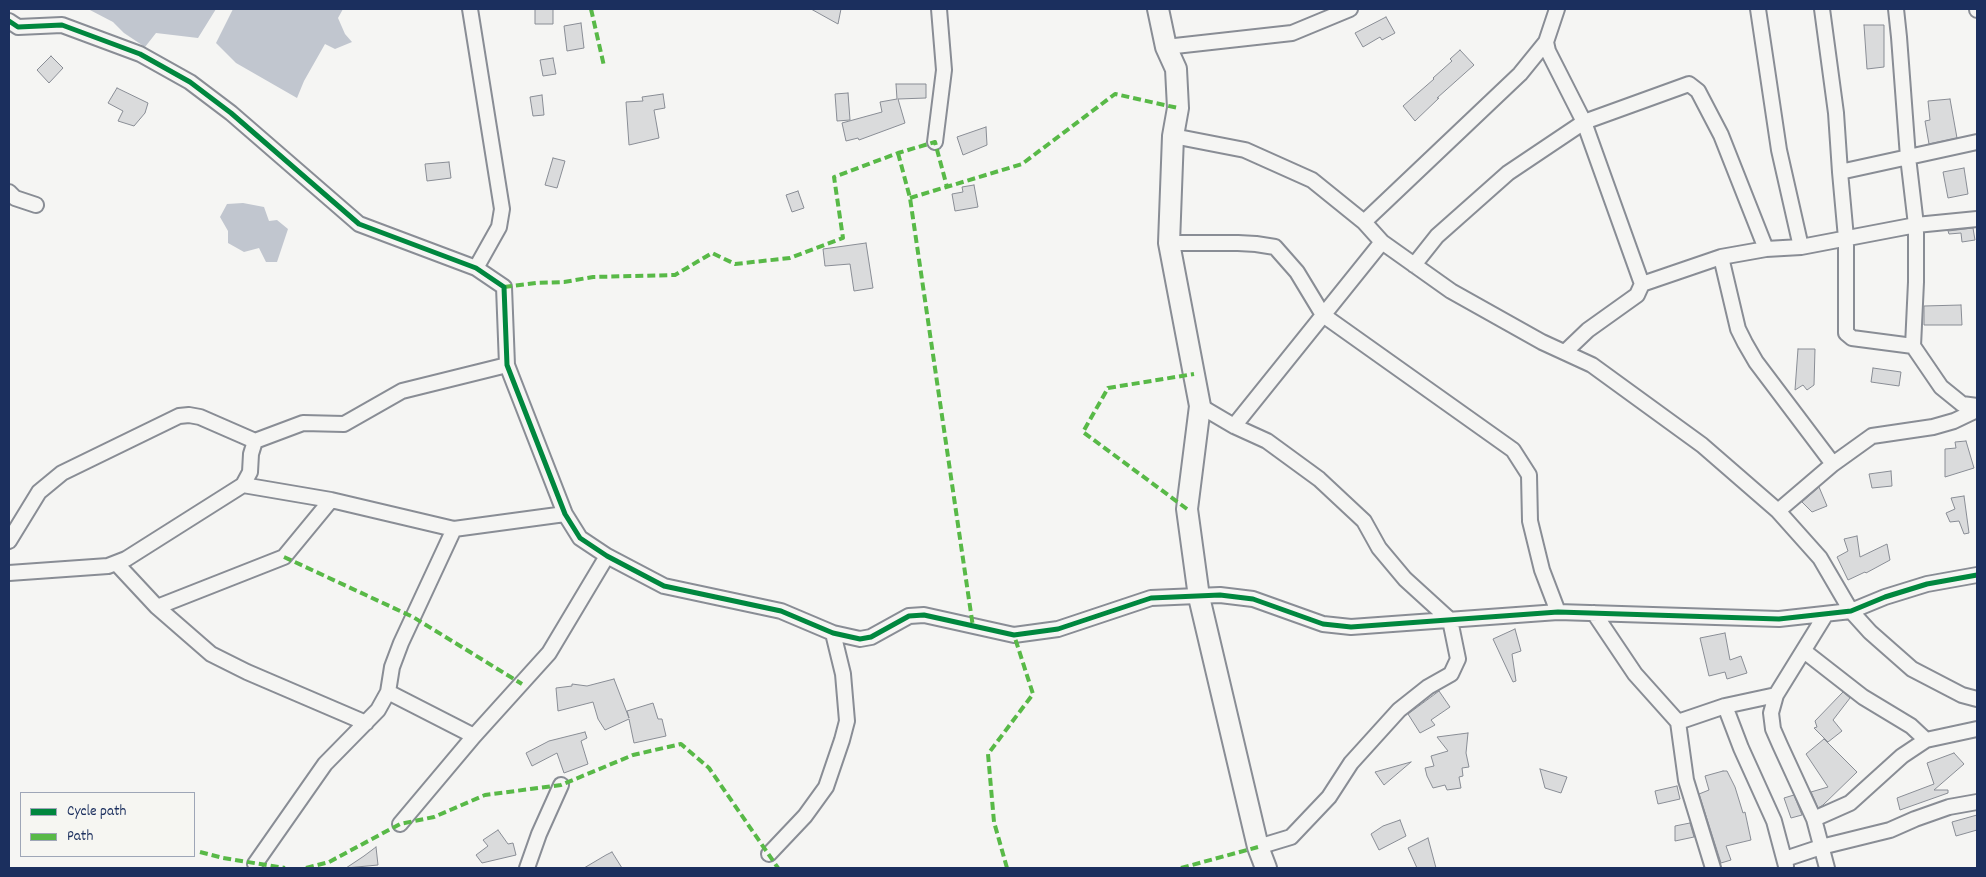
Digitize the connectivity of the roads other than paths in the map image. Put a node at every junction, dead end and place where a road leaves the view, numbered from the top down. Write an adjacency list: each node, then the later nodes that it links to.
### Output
1 (470, 9): 30 (street)
2 (939, 9): 14 (street)
3 (1158, 9): 11 (street)
4 (1350, 9): 11 (street)
5 (1557, 9): 10 (street)
6 (1758, 9): 26 (street)
7 (1822, 9): 17 (street)
8 (1896, 9): 16 (street)
9 (9, 22): 30 (street)
10 (1546, 42): 12 (street); 21 (street)
11 (1166, 47): 13 (street)
12 (1584, 122): 27 (street); 29 (street); 31 (street)
13 (1173, 136): 21 (street); 25 (street)
14 (935, 142)
15 (1977, 142): 16 (street)
16 (1908, 157): 17 (street); 22 (street)
17 (1840, 172): 23 (street)
18 (9, 192): 19 (street)
19 (36, 205)
20 (1977, 219): 22 (street)
21 (1364, 222): 24 (street)
22 (1916, 225): 23 (street); 33 (street)
23 (1846, 238): 26 (street); 33 (street)
24 (1382, 242): 29 (street); 32 (street)
25 (1169, 243): 32 (street); 36 (street)
26 (1801, 247): 27 (street)
27 (1766, 249): 28 (street)
28 (1721, 257): 31 (street); 41 (street)
29 (1414, 265): 34 (street)
30 (476, 268): 35 (street)
31 (1642, 284): 34 (street)
32 (1323, 315): 39 (street); 55 (street)
33 (1913, 346): 37 (street)
34 (1565, 352): 44 (street)
35 (507, 364): 40 (street); 45 (street)
36 (1200, 406): 39 (street); 52 (street)
37 (1977, 406)
38 (1977, 410): 41 (street)
39 (1234, 426): 58 (street)
40 (255, 441): 42 (street); 47 (street)
41 (1834, 464): 44 (street)
42 (243, 485): 43 (street); 49 (street)
43 (331, 500): 46 (street); 53 (street)
44 (1778, 511): 54 (street)
45 (565, 514): 46 (street); 48 (street)
46 (454, 529): 61 (street)
47 (9, 541)
48 (607, 556): 59 (street); 68 (street)
49 (116, 563): 50 (street); 53 (street)
50 (9, 573)
51 (1977, 575): 54 (street)
52 (1199, 597): 58 (street); 59 (street); 74 (street)
53 (157, 607): 66 (street)
54 (1852, 611): 57 (street); 63 (street)
55 (1558, 612): 56 (street); 58 (street)
56 (1594, 613): 57 (street); 65 (street)
57 (1826, 614): 60 (street)
58 (1450, 620): 74 (street)
59 (833, 633): 76 (street)
60 (1804, 651): 62 (street); 69 (street)
61 (388, 692): 66 (street); 68 (street)
62 (1776, 695): 64 (street); 72 (street)
63 (1977, 699)
64 (1725, 706): 65 (street); 78 (street)
65 (1678, 722): 81 (street)
66 (366, 723): 77 (street)
67 (1977, 729): 69 (street)
68 (474, 736): 73 (street)
69 (1926, 740): 72 (street)
70 (562, 785): 79 (street)
71 (1977, 802): 75 (street)
72 (1814, 819): 75 (street)
73 (400, 824)
74 (1258, 847): 80 (street)
75 (1821, 847): 78 (street); 82 (street)
76 (769, 854)
77 (255, 864)
78 (1786, 864)
79 (527, 868)
80 (1266, 868)
81 (1713, 868)
82 (1827, 868)

